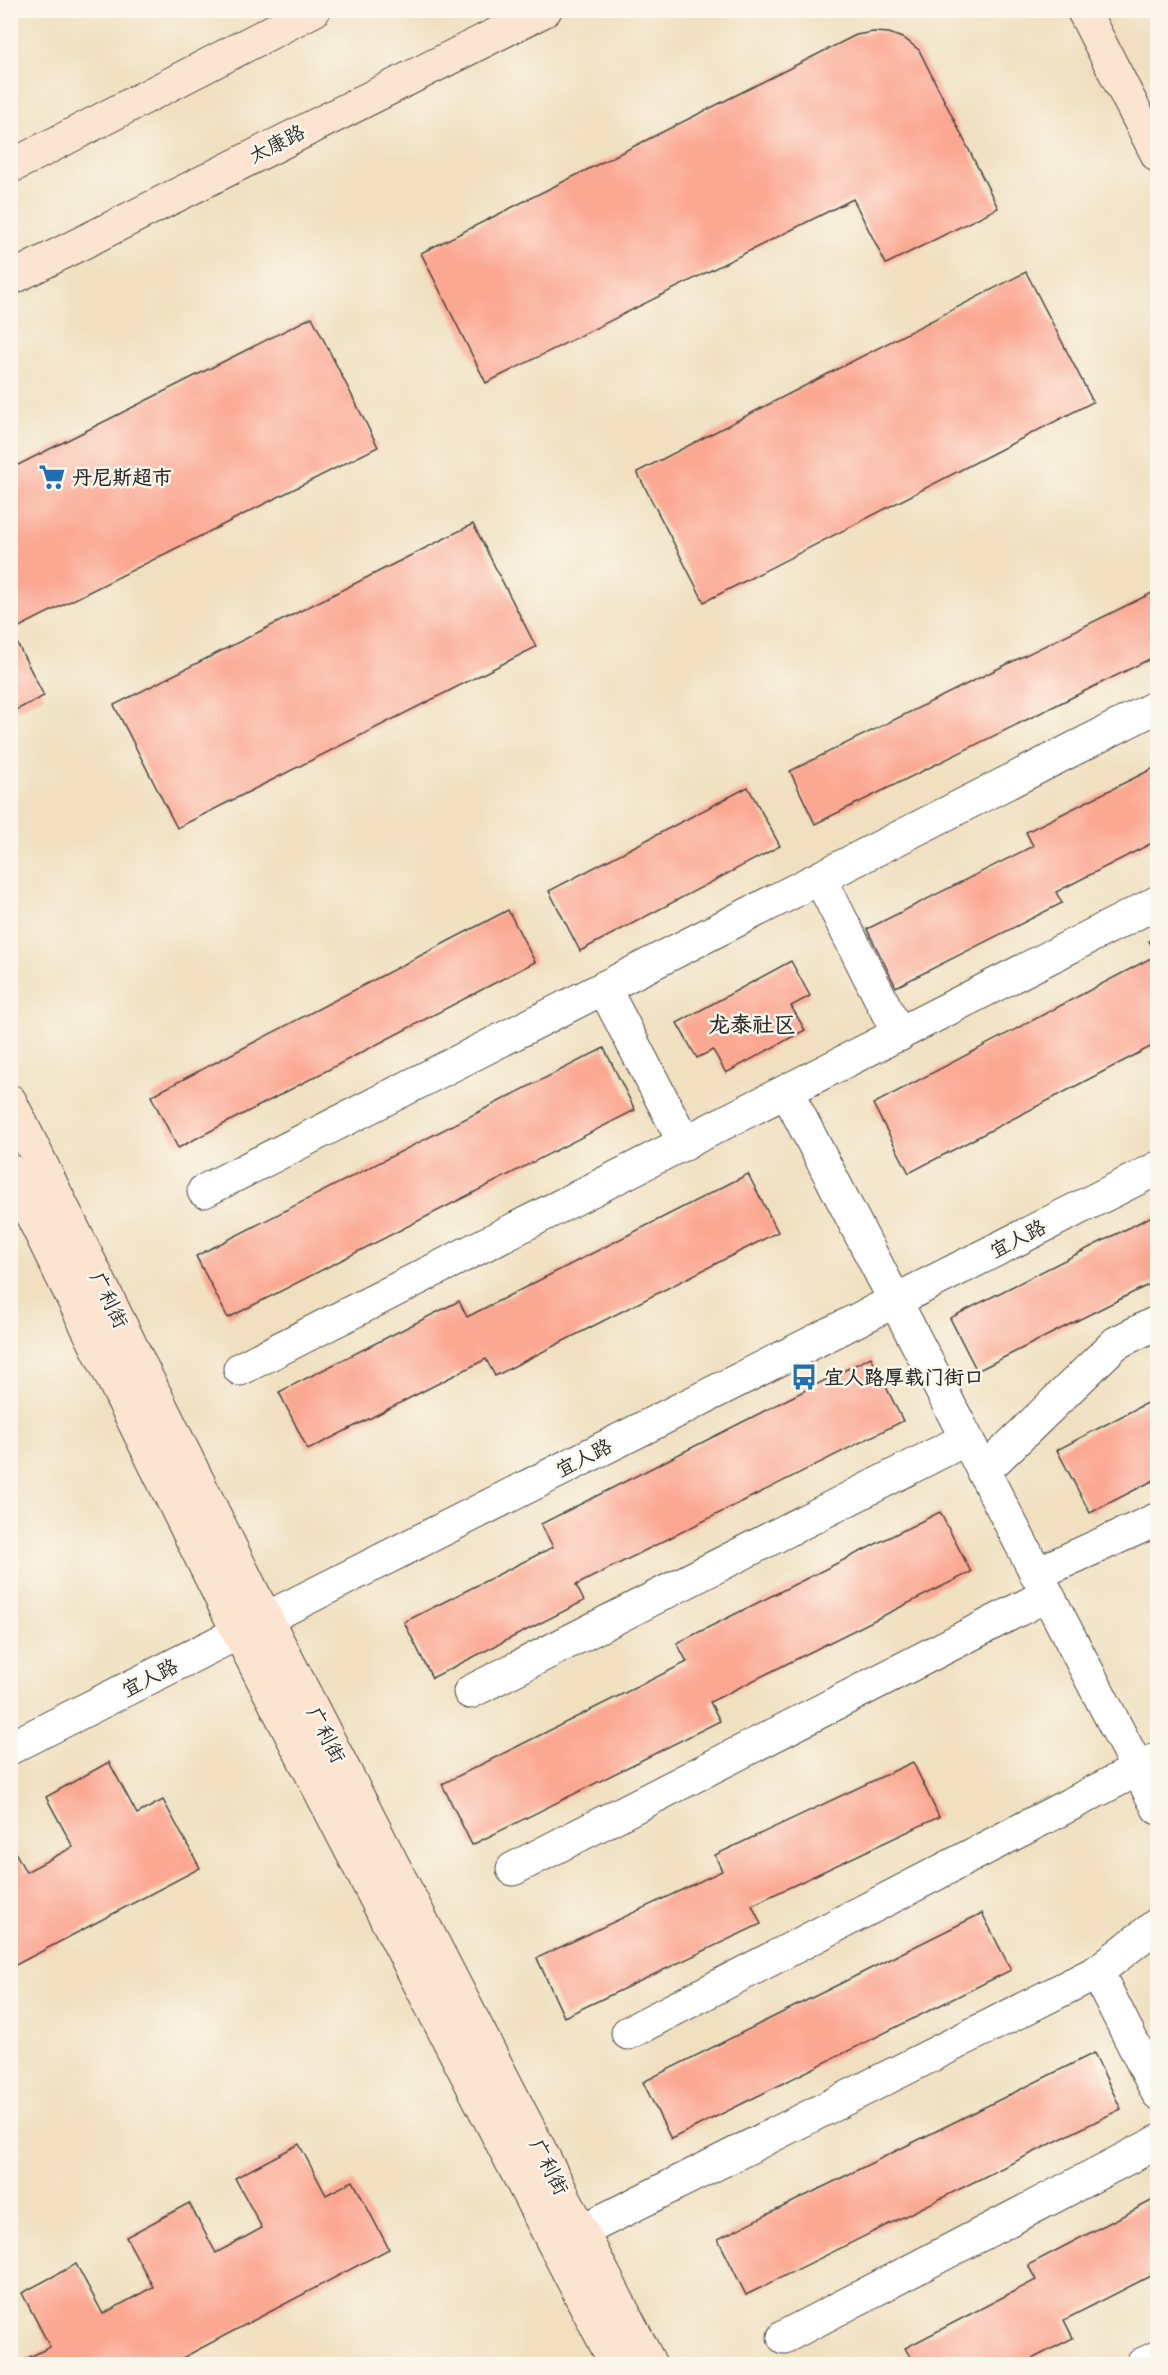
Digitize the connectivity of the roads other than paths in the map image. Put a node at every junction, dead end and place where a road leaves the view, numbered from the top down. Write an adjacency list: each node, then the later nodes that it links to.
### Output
1 (314, 10): 5 (street)
2 (545, 10): 6 (street, 太康路)
3 (1083, 12): 4 (street)
4 (1158, 156)
5 (10, 167)
6 (10, 279)
7 (1158, 706): 8 (street)
8 (820, 878): 10 (street); 11 (street)
9 (1158, 902): 11 (street)
10 (604, 988): 14 (street); 18 (street)
11 (899, 1035): 12 (street)
12 (787, 1092): 14 (street); 19 (street)
13 (10, 1101): 26 (street, 广利街)
14 (685, 1144): 21 (street)
15 (1158, 1147): 19 (street, 宜人路)
16 (1158, 1168): 19 (street, 宜人路)
17 (10, 1171): 26 (street, 广利街)
18 (204, 1191)
19 (890, 1292): 22 (street); 26 (street, 宜人路)
20 (1158, 1322): 23 (street)
21 (240, 1369)
22 (966, 1439): 23 (street); 27 (street)
23 (983, 1472): 25 (street)
24 (1158, 1519): 25 (street)
25 (1042, 1585): 30 (street); 32 (street)
26 (248, 1617): 28 (street, 宜人路); 29 (street, 宜人路); 38 (street, 广利街); 41 (street, 广利街)
27 (470, 1692)
28 (10, 1725)
29 (10, 1748)
30 (1147, 1764): 31 (street); 35 (street)
31 (1158, 1808)
32 (513, 1869)
33 (1158, 1924): 34 (street)
34 (1097, 1972): 36 (street); 38 (street)
35 (627, 2033)
36 (1158, 2093)
37 (1158, 2142): 39 (street)
38 (582, 2231): 42 (street, 广利街)
39 (784, 2337)
40 (1158, 2357): 43 (street)
41 (616, 2364)
42 (650, 2364)
43 (1143, 2364)

